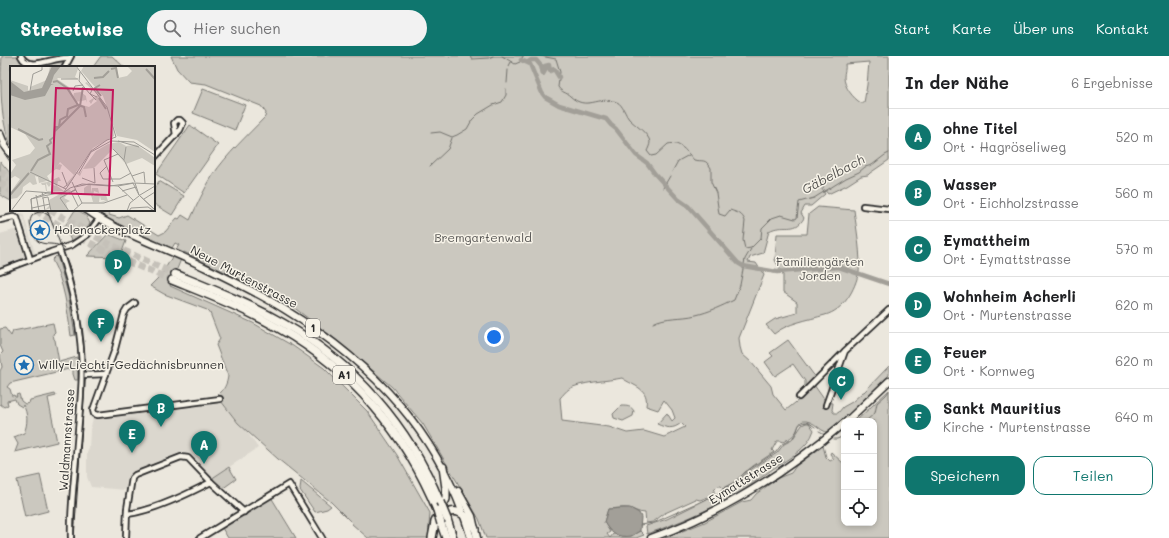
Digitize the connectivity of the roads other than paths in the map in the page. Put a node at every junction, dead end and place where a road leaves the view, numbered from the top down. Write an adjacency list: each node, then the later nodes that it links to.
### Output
1 (21, 56): 2 (street)
2 (70, 57): 3 (street)
3 (66, 66)
4 (0, 134): 6 (main road)
5 (176, 135): 7 (street)
6 (10, 153)
7 (155, 157)
8 (863, 206): 9 (street)
9 (889, 209)
10 (88, 211): 11 (main road, Neue Murtenstrasse / 1)
11 (99, 219): 13 (street); 27 (main road, Neue Murtenstrasse / 1)
12 (0, 220): 14 (street)
13 (59, 249): 14 (street); 20 (street, Waldmannstrasse)
14 (30, 260): 15 (street)
15 (0, 271)
16 (135, 303): 19 (street)
17 (889, 310): 18 (street)
18 (845, 351): 22 (street); 24 (street)
19 (106, 374): 20 (street); 23 (street)
20 (82, 375): 36 (street, Waldmannstrasse)
21 (889, 381): 25 (main road)
22 (799, 397)
23 (220, 399)
24 (826, 406)
25 (850, 418)
26 (841, 425): 44 (main road, Eymattstrasse)
27 (443, 467): 28 (main road, Neue Murtenstrasse / 1); 35 (highway)
28 (449, 478): 32 (main road, Neue Murtenstrasse / 1); 34 (main road, Neue Murtenstrasse / 1)
29 (211, 482): 30 (street); 31 (street); 31 (street)
30 (244, 512): 38 (street); 39 (street)
31 (127, 514): 37 (street)
32 (463, 514): 34 (highway); 35 (highway); 42 (main road, Neue Murtenstrasse / 1)
33 (444, 521): 33 (highway, A1, bridge); 40 (highway, A1); 41 (highway, A1)
34 (475, 529): 43 (main road, Neue Murtenstrasse / 1)
35 (432, 536)
36 (71, 538)
37 (126, 538)
38 (200, 538)
39 (322, 538)
40 (446, 538)
41 (453, 538)
42 (471, 538)
43 (477, 538)
44 (651, 538)

